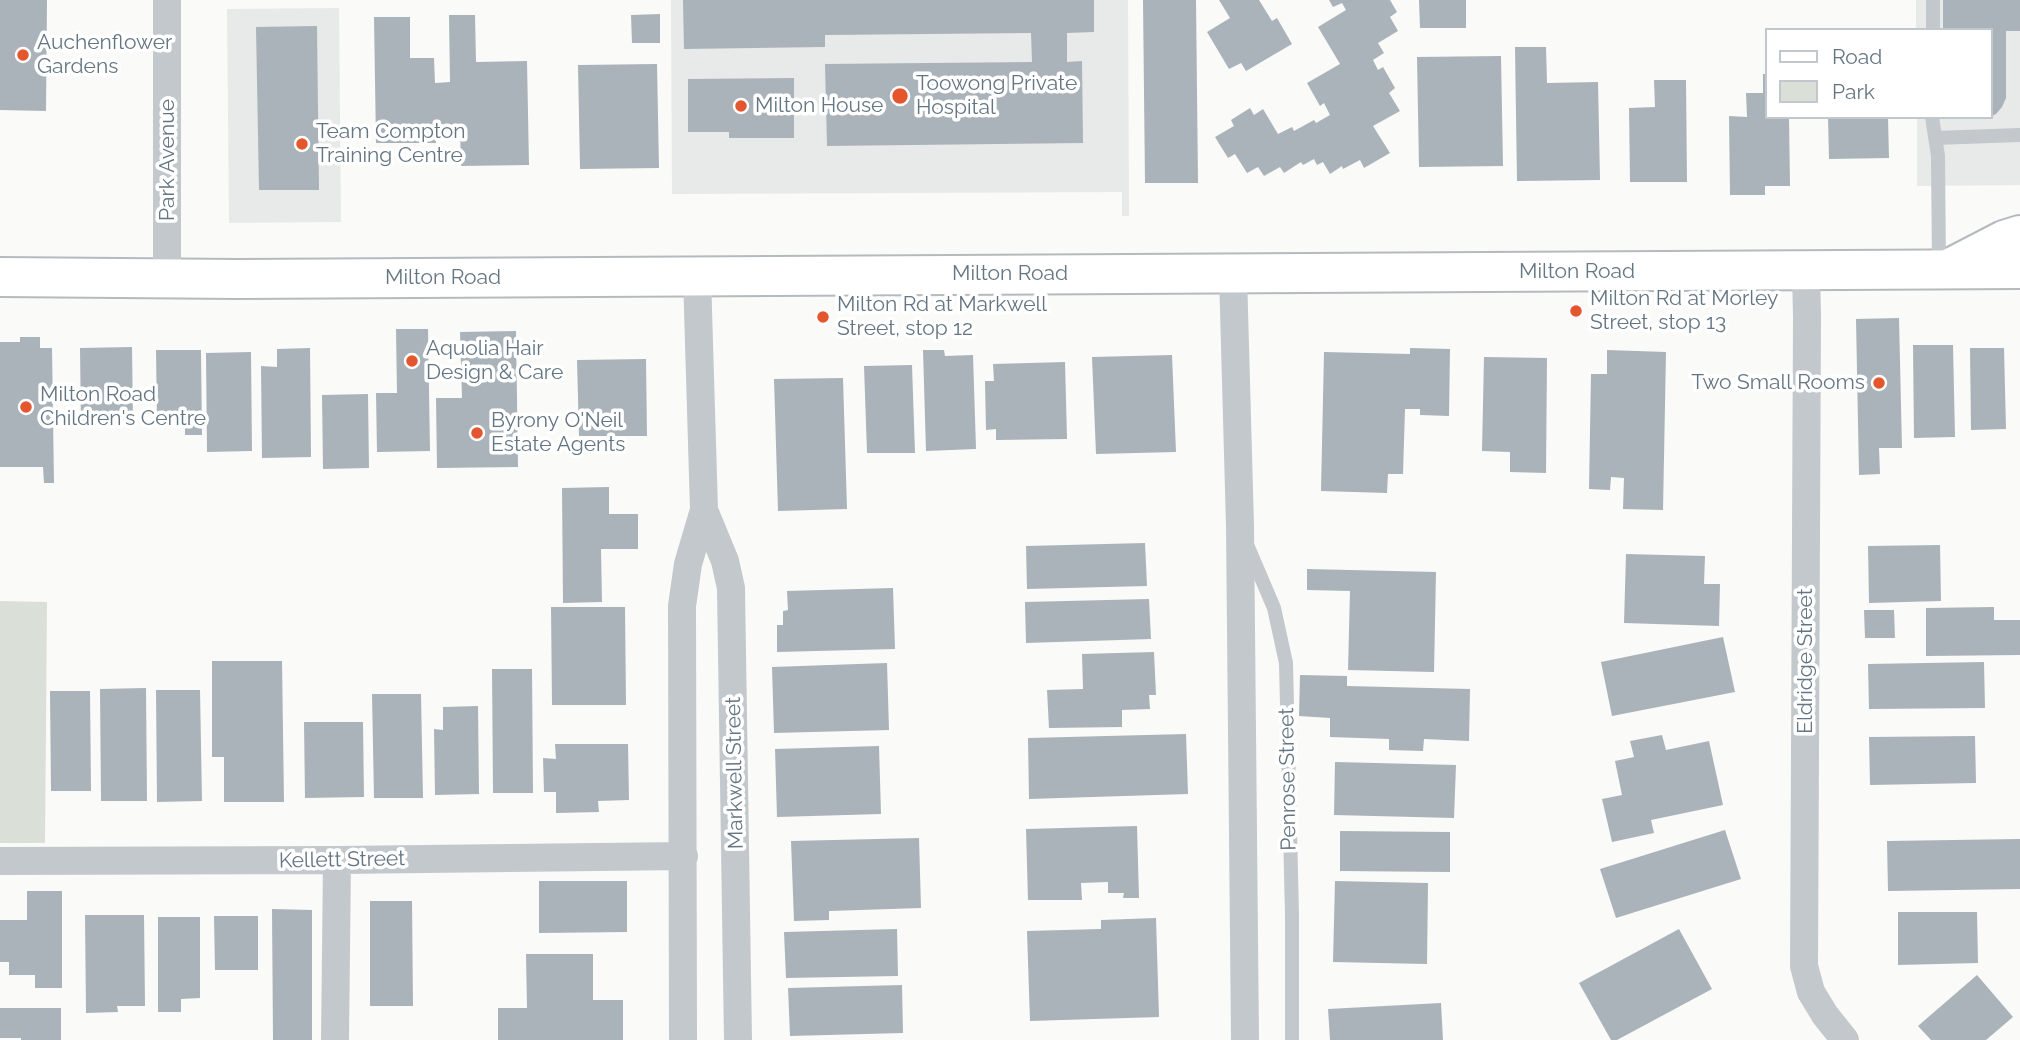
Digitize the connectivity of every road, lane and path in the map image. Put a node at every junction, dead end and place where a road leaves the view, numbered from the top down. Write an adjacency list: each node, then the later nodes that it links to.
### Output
1 (167, 0): 14 (street, Park Avenue)
2 (1933, 0): 3 (lane)
3 (1933, 28)
4 (1932, 119): 6 (lane)
5 (2020, 135): 6 (lane)
6 (1935, 138): 8 (lane)
7 (2020, 235): 8 (main road)
8 (1943, 269): 9 (main road, Milton Road); 10 (main road, Milton Road)
9 (2020, 269)
10 (1806, 271): 11 (main road, Milton Road); 25 (street, Eldridge Street)
11 (1233, 274): 12 (main road, Milton Road); 16 (street, Penrose Street)
12 (697, 276): 14 (main road, Milton Road); 15 (street, Markwell Street)
13 (0, 277): 14 (main road, Milton Road)
14 (167, 278)
15 (704, 510): 17 (street, Markwell Street); 22 (street, Markwell Street)
16 (1240, 526): 23 (street, Penrose Street); 24 (lane, Penrose Street)
17 (684, 856): 18 (street, Kellett Street); 21 (street, Markwell Street)
18 (337, 860): 19 (street, Kellett Street); 20 (street)
19 (0, 861)
20 (335, 1040)
21 (683, 1040)
22 (738, 1040)
23 (1245, 1040)
24 (1292, 1040)
25 (1845, 1040)

